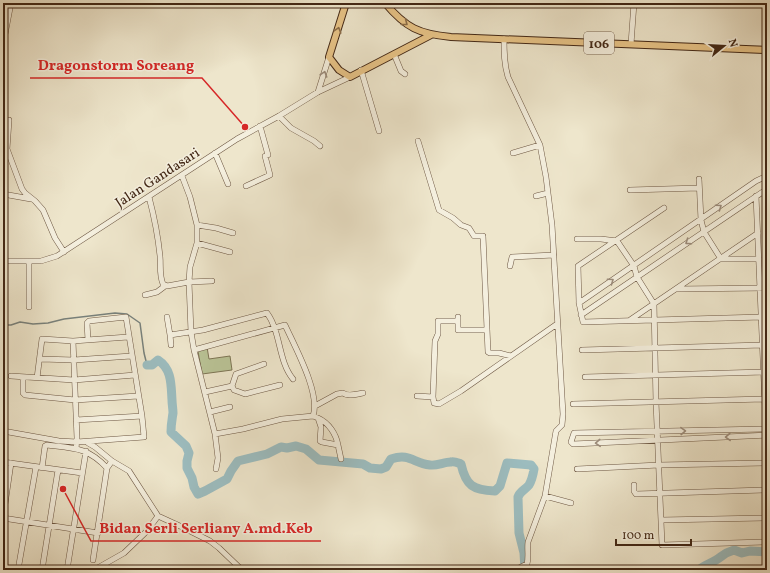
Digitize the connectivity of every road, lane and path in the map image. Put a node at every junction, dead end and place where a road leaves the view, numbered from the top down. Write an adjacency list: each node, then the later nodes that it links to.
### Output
1 (11, 3): 5 (street)
2 (346, 3): 14 (main road, one-way to 2)
3 (385, 3): 6 (main road, 106, one-way to 6)
4 (634, 3): 10 (street)
5 (5, 22): 11 (street)
6 (417, 30): 7 (main road, 106); 9 (main road)
7 (430, 35): 8 (main road, 106); 9 (main road)
8 (504, 39): 10 (main road, 106); 24 (street)
9 (417, 42): 13 (main road)
10 (631, 44): 12 (main road, 106)
11 (3, 45)
12 (767, 50)
13 (394, 54): 15 (main road); 16 (street)
14 (330, 57): 17 (main road); 18 (street, one-way to 14)
15 (361, 70): 17 (main road); 22 (street)
16 (405, 74)
17 (350, 76): 18 (street, Jalan Gandasari)
18 (318, 92): 19 (street, Jalan Gandasari)
19 (279, 116): 21 (street, Jalan Gandasari); 25 (street)
20 (9, 120): 26 (street)
21 (260, 126): 27 (street, Jalan Gandasari); 33 (street)
22 (379, 131)
23 (418, 141): 79 (street)
24 (540, 145): 28 (street); 37 (street)
25 (320, 146)
26 (5, 149): 42 (street)
27 (215, 153): 29 (street, Jalan Gandasari); 32 (street)
28 (513, 153)
29 (182, 176): 41 (street, Jalan Gandasari); 45 (street)
30 (767, 176): 44 (street, one-way to 30)
31 (699, 178): 34 (street)
32 (228, 184)
33 (246, 186)
34 (699, 188): 36 (street); 44 (street)
35 (767, 189): 40 (street)
36 (630, 190)
37 (548, 193): 39 (street); 54 (street)
38 (3, 194): 42 (street)
39 (536, 196)
40 (756, 196): 46 (street); 48 (street)
41 (149, 197): 52 (street, Jalan Gandasari); 64 (street)
42 (32, 199): 52 (street)
43 (664, 208): 50 (street)
44 (701, 220): 46 (street); 60 (street)
45 (197, 225): 47 (street); 51 (street)
46 (704, 232): 55 (street); 61 (street, one-way to 61)
47 (233, 233)
48 (758, 233): 55 (street); 56 (street)
49 (577, 239): 50 (street)
50 (617, 241): 60 (street); 69 (street)
51 (197, 243): 53 (street); 63 (street)
52 (64, 252): 58 (street, Jalan Gandasari)
53 (230, 252)
54 (554, 255): 59 (street); 77 (street)
55 (721, 259): 56 (street); 67 (street)
56 (759, 259): 65 (street)
57 (3, 261): 58 (street, Jalan Gandasari)
58 (29, 261): 71 (street)
59 (510, 266)
60 (634, 266): 61 (street); 69 (street, one-way to 60)
61 (637, 277): 70 (street); 72 (street)
62 (212, 281): 63 (street)
63 (189, 282): 64 (street); 80 (street)
64 (165, 286): 68 (street)
65 (760, 288): 66 (street); 67 (street); 74 (street)
66 (767, 288)
67 (677, 289): 70 (street)
68 (145, 295)
69 (579, 303): 72 (street)
70 (654, 304): 75 (street); 76 (street)
71 (28, 307)
72 (581, 315): 75 (street)
73 (167, 317): 81 (street)
74 (762, 317): 76 (street); 86 (street)
75 (629, 321): 76 (street)
76 (655, 321): 87 (street)
77 (557, 324): 91 (street); 147 (street)
78 (274, 328): 80 (street); 88 (street); 102 (street); 115 (street)
79 (487, 330): 91 (street); 110 (street)
80 (190, 332): 81 (street); 88 (street)
81 (170, 335): 85 (street)
82 (128, 337): 83 (street); 83 (street); 90 (street)
83 (88, 340): 84 (street)
84 (73, 341): 92 (street); 93 (street)
85 (171, 344)
86 (763, 345): 87 (street); 95 (street)
87 (656, 348): 89 (street); 96 (street)
88 (194, 350): 106 (street)
89 (582, 350)
90 (131, 356): 93 (street); 98 (street)
91 (511, 356): 110 (street)
92 (41, 359): 93 (street); 101 (street)
93 (74, 360): 103 (street)
94 (264, 364): 105 (street)
95 (764, 372): 96 (street); 111 (street)
96 (656, 375): 100 (street); 113 (street)
97 (11, 376): 99 (street)
98 (135, 376): 103 (street); 108 (street)
99 (23, 377): 101 (street); 112 (street)
100 (585, 377)
101 (37, 378): 103 (street)
102 (293, 379)
103 (74, 380): 112 (street)
104 (280, 385): 105 (street)
105 (232, 386): 106 (street)
106 (205, 392): 117 (street)
107 (363, 393): 115 (street)
108 (138, 396): 112 (street); 118 (street)
109 (417, 396): 110 (street)
110 (433, 397)
111 (765, 398): 113 (street); 121 (street)
112 (75, 400): 120 (street)
113 (656, 402): 114 (street); 123 (street)
114 (573, 404)
115 (315, 406): 119 (street)
116 (230, 407): 117 (street)
117 (210, 412): 124 (street)
118 (142, 416): 120 (street); 128 (street)
119 (316, 417): 124 (street); 129 (street); 129 (street)
120 (76, 420): 127 (street)
121 (767, 429): 123 (street, one-way to 121)
122 (3, 431): 127 (street)
123 (658, 432): 126 (street); 126 (street, one-way to 123)
124 (215, 434): 140 (street)
125 (767, 435): 126 (street, one-way to 126)
126 (658, 440): 137 (street)
127 (77, 442): 128 (street); 130 (street)
128 (85, 442): 133 (street)
129 (338, 445): 132 (street)
130 (76, 449): 131 (street); 138 (street)
131 (86, 451): 139 (street); 143 (street)
132 (341, 459)
133 (112, 461): 139 (street); 149 (street)
134 (3, 462): 135 (street)
135 (11, 463): 138 (street); 150 (street)
136 (767, 463): 137 (street)
137 (659, 465): 141 (street); 146 (street)
138 (39, 467): 142 (street); 153 (street)
139 (107, 468): 156 (street)
140 (216, 469)
141 (577, 469)
142 (58, 470): 143 (street); 154 (street)
143 (82, 473): 155 (street)
144 (634, 485): 146 (street)
145 (767, 490): 146 (street)
146 (661, 494): 152 (street)
147 (545, 496): 148 (street); 166 (street)
148 (570, 503)
149 (158, 516): 163 (street); 164 (street)
150 (3, 518): 153 (street)
151 (767, 518): 152 (street)
152 (661, 520): 157 (street)
153 (27, 522): 154 (street); 160 (street)
154 (49, 525): 155 (street); 161 (street)
155 (73, 529): 156 (street); 162 (street)
156 (98, 533): 158 (street)
157 (767, 542)
158 (93, 560)
159 (309, 568): 165 (street)
160 (18, 570)
161 (42, 570)
162 (67, 570)
163 (94, 570)
164 (242, 570)
165 (295, 570)
166 (515, 570)

